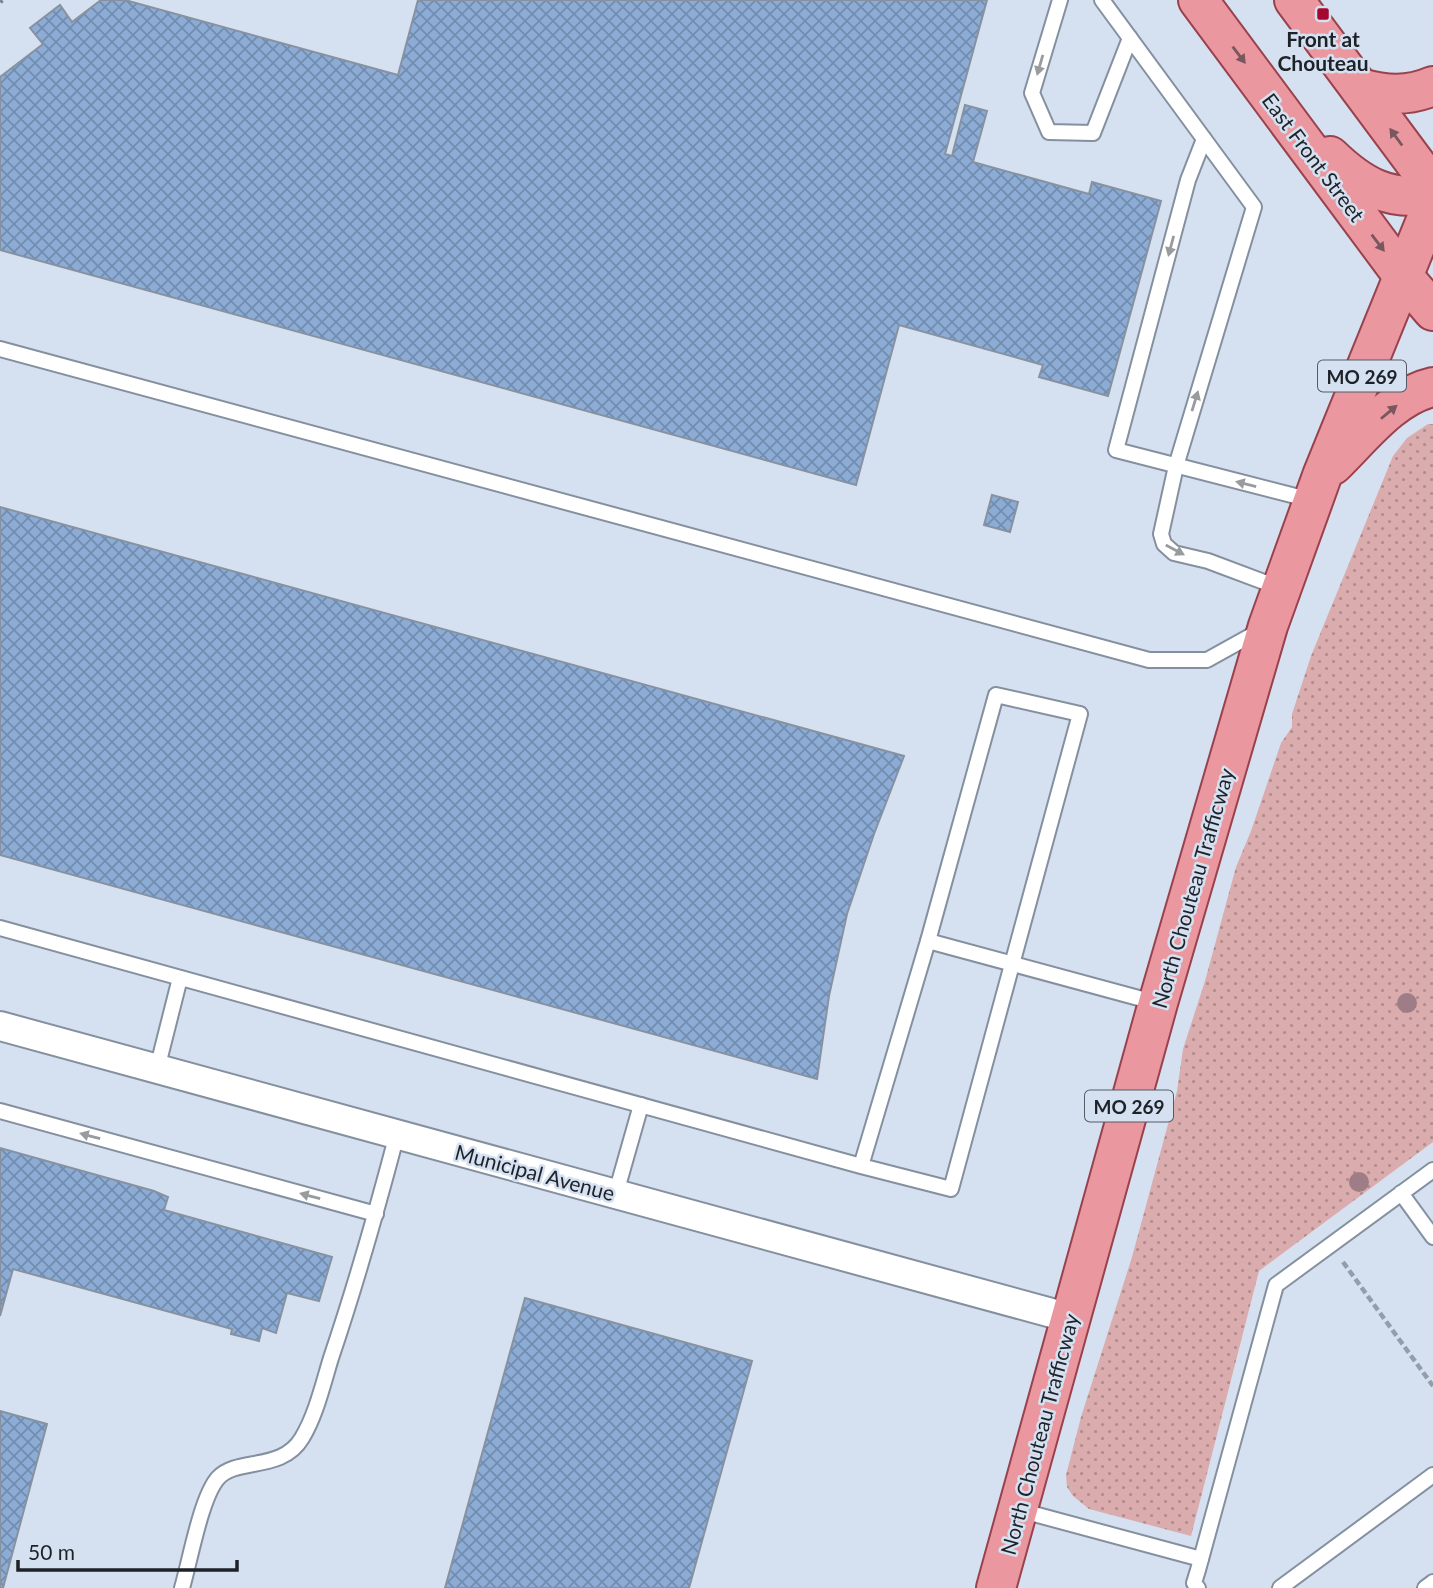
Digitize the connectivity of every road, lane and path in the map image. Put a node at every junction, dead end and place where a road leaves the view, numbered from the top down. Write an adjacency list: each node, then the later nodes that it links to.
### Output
1 (1060, 0): 5 (lane, one-way to 5)
2 (1102, 0): 5 (lane)
3 (1198, 0): 8 (main road, East Front Street, one-way to 8)
4 (1294, 0): 7 (main road)
5 (1130, 38): 9 (lane)
6 (1433, 86): 7 (main road)
7 (1360, 88): 10 (main road, one-way to 7)
8 (1279, 110): 11 (main road); 13 (main road, East Front Street, one-way to 13)
9 (1204, 139): 17 (lane, one-way to 9); 17 (lane, one-way to 17)
10 (1433, 187)
11 (1433, 194)
12 (1433, 204): 13 (main road, North Chouteau Trafficway)
13 (1418, 282): 14 (main road, East Front Street); 18 (main road, North Chouteau Trafficway / MO 269)
14 (1433, 311)
15 (0, 349): 20 (lane)
16 (1433, 387): 18 (main road, one-way to 16)
17 (1176, 467): 18 (lane, one-way to 17); 19 (lane, one-way to 19)
18 (1317, 488): 19 (main road, North Chouteau Trafficway / MO 269)
19 (1281, 589): 20 (main road, North Chouteau Trafficway / MO 269)
20 (1268, 626): 25 (main road, North Chouteau Trafficway / MO 269)
21 (0, 928): 24 (lane)
22 (928, 941): 23 (lane); 23 (lane); 31 (lane)
23 (1013, 964): 25 (lane); 31 (lane)
24 (180, 978): 27 (lane); 28 (lane)
25 (1158, 1003): 38 (main road, North Chouteau Trafficway / MO 269)
26 (0, 1026): 27 (street, Municipal Avenue)
27 (157, 1069): 30 (street, Municipal Avenue)
28 (641, 1105): 31 (lane); 33 (lane)
29 (0, 1111): 35 (lane, one-way to 29)
30 (397, 1134): 33 (street, Municipal Avenue); 35 (lane)
31 (861, 1166)
32 (1433, 1170): 34 (lane)
33 (616, 1193): 38 (street, Municipal Avenue)
34 (1401, 1193): 36 (lane); 37 (lane)
35 (376, 1214): 44 (lane)
36 (1433, 1237)
37 (1331, 1245): 39 (path); 42 (lane)
38 (1070, 1318): 41 (main road, North Chouteau Trafficway / MO 269)
39 (1433, 1386)
40 (1433, 1475): 47 (lane)
41 (1018, 1510): 42 (lane); 45 (main road, North Chouteau Trafficway / MO 269)
42 (1201, 1559): 46 (lane)
43 (1433, 1582): 48 (lane)
44 (182, 1588)
45 (996, 1588)
46 (1198, 1588)
47 (1280, 1588)
48 (1424, 1588)

